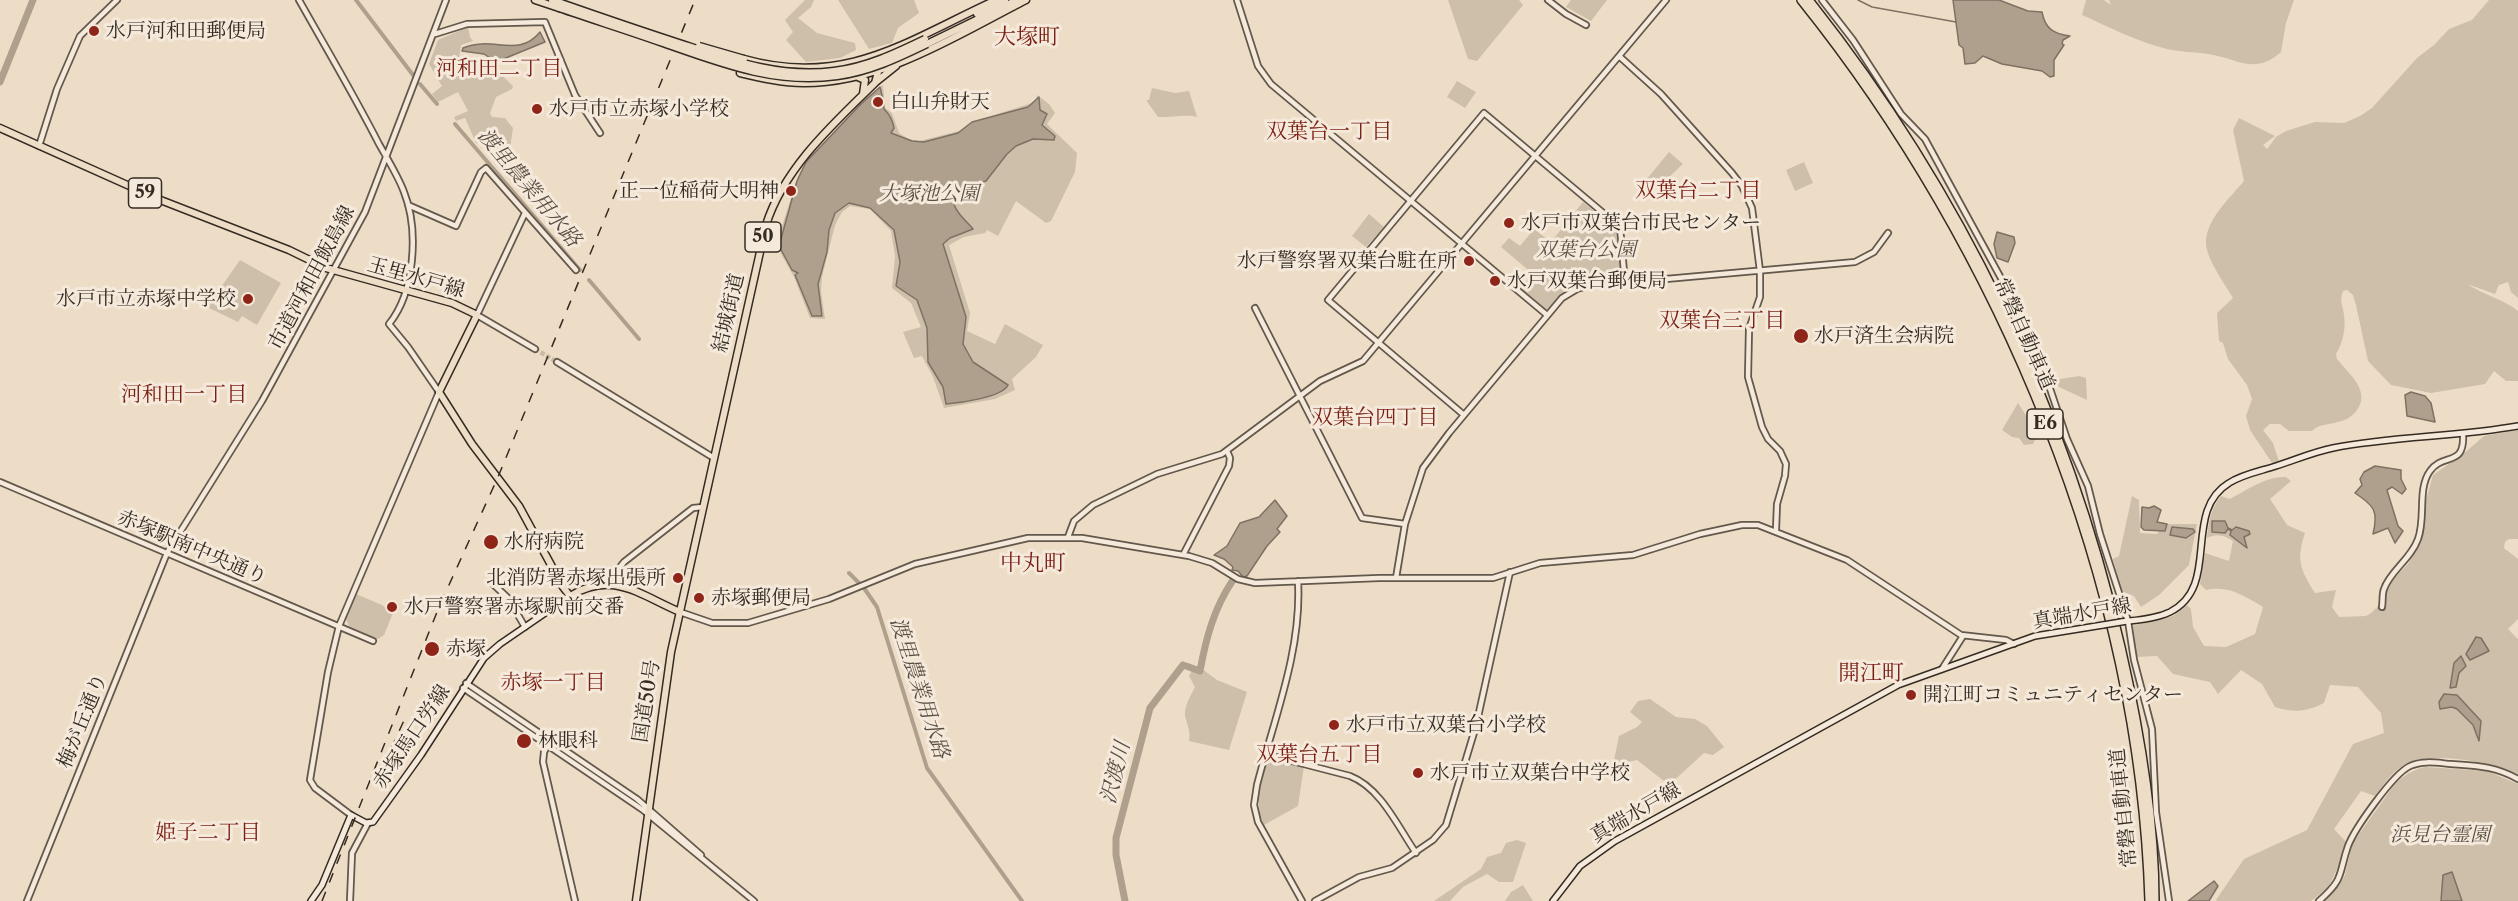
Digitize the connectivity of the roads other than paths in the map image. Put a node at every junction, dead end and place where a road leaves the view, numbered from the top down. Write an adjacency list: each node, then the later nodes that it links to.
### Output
1 (117, 0): 31 (street)
2 (299, 0): 33 (street)
3 (446, 0): 18 (street, 市道河和田飯島線)
4 (535, 0): 16 (main road)
5 (552, 0): 16 (main road)
6 (996, 0): 22 (main road)
7 (1005, 0): 21 (main road)
8 (1017, 0): 21 (main road)
9 (1026, 0): 24 (main road)
10 (1237, 0): 34 (street)
11 (1548, 0): 17 (street)
12 (1666, 0): 23 (street)
13 (1801, 0): 96 (highway, 常磐自動車道 / E6)
14 (1809, 0): 97 (highway, 常磐自動車道 / E6)
15 (1822, 0): 72 (street)
16 (560, 5): 19 (main road, bridge); 20 (main road, bridge)
17 (1587, 25)
18 (435, 34): 30 (street); 33 (street, 市道河和田飯島線)
19 (643, 36): 21 (main road, bridge); 26 (main road, bridge)
20 (669, 40): 21 (main road, bridge); 22 (main road, bridge)
21 (926, 42)
22 (879, 55): 25 (main road, 結城街道 / 50)
23 (1619, 56): 32 (street); 41 (street)
24 (907, 59): 25 (main road); 27 (main road)
25 (879, 70): 26 (main road); 27 (main road, 結城街道 / 50)
26 (856, 76): 28 (main road)
27 (875, 82): 28 (main road, 結城街道 / 50)
28 (863, 94): 56 (main road, 結城街道 / 50)
29 (0, 128): 31 (main road, 玉里水戸線 / 59)
30 (600, 133)
31 (39, 146): 39 (main road, 玉里水戸線 / 59)
32 (1535, 156): 34 (street); 38 (street); 42 (street)
33 (387, 159): 35 (street); 39 (street, 市道河和田飯島線)
34 (1410, 201): 38 (street); 47 (street)
35 (408, 206): 36 (street); 43 (street)
36 (525, 213): 40 (street); 45 (street)
37 (1888, 233): 41 (street)
38 (1462, 244): 46 (street); 47 (street)
39 (332, 270): 43 (main road, 玉里水戸線 / 59); 62 (street, 市道河和田飯島線)
40 (576, 270)
41 (1760, 271): 42 (street); 60 (street)
42 (1625, 283): 46 (street)
43 (405, 291): 45 (main road, 玉里水戸線 / 59); 50 (street)
44 (1255, 308): 51 (street)
45 (477, 315): 48 (street); 50 (main road, 玉里水戸線)
46 (1547, 315): 52 (street)
47 (1379, 343): 51 (street); 52 (street)
48 (535, 349)
49 (557, 362): 56 (street)
50 (439, 392): 69 (main road); 73 (street)
51 (1300, 396): 55 (street); 59 (street)
52 (1464, 415): 59 (street)
53 (2518, 426): 54 (main road, 真端水戸線)
54 (2463, 434): 70 (street); 72 (main road, 真端水戸線)
55 (1227, 451): 61 (street); 63 (street)
56 (714, 458): 58 (main road, 結城街道 / 50)
57 (0, 482): 62 (street, 赤塚駅南中央通り)
58 (703, 507): 67 (street); 71 (main road, 国道50号 / 50)
59 (1405, 524): 65 (street)
60 (1776, 530): 64 (street); 75 (street)
61 (1068, 537): 63 (street); 71 (street)
62 (167, 553): 73 (street, 赤塚駅南中央通り); 87 (street, 梅が丘通り)
63 (1183, 555): 66 (street)
64 (1510, 572): 65 (street); 86 (street)
65 (1396, 578): 66 (street)
66 (1298, 581): 81 (street)
67 (615, 584): 69 (main road); 71 (main road)
68 (494, 585): 74 (street)
69 (570, 596): 74 (main road, 赤塚馬口労線)
70 (2382, 607)
71 (680, 612): 83 (main road, 国道50号 / 50)
72 (2124, 622): 77 (main road, 真端水戸線, bridge); 98 (street)
73 (339, 627): 76 (street, 赤塚駅南中央通り); 84 (street)
74 (525, 627): 79 (main road, 赤塚馬口労線)
75 (1963, 636): 77 (street); 78 (street)
76 (373, 641)
77 (2014, 644): 78 (main road, 真端水戸線)
78 (1940, 671): 95 (main road, 真端水戸線)
79 (465, 686): 80 (street); 85 (main road, 赤塚馬口労線)
80 (549, 743): 83 (street); 90 (street)
81 (1265, 754): 86 (street); 93 (street)
82 (2518, 779): 99 (street)
83 (648, 811): 91 (main road, 国道50号 / 50); 92 (street)
84 (351, 815): 85 (main road); 88 (main road)
85 (368, 823): 89 (street)
86 (1416, 853): 94 (street)
87 (27, 901)
88 (311, 901)
89 (350, 901)
90 (575, 901)
91 (636, 901)
92 (754, 901)
93 (1302, 901)
94 (1315, 901)
95 (1553, 901)
96 (2149, 901)
97 (2156, 901)
98 (2169, 901)
99 (2319, 901)

